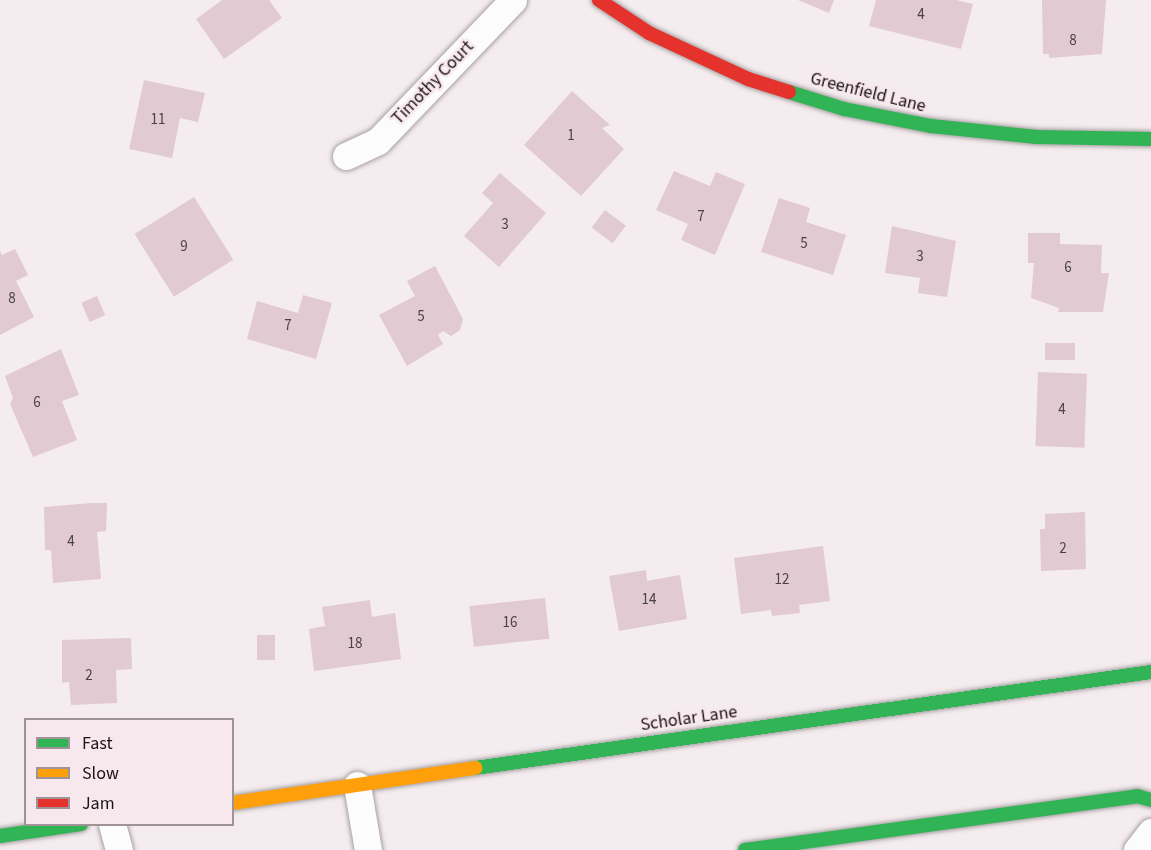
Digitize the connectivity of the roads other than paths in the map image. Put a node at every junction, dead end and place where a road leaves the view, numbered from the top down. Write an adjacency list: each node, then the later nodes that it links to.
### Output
1 (513, 0): 4 (street, Timothy Court)
2 (599, 0): 3 (street, Greenfield Lane)
3 (1151, 139)
4 (346, 156)
5 (1151, 672): 6 (street, Scholar Lane)
6 (357, 785): 8 (street, Scholar Lane); 14 (street)
7 (1151, 800): 15 (street)
8 (234, 803)
9 (74, 826): 12 (street)
10 (112, 826): 13 (street)
11 (1151, 832): 16 (street)
12 (0, 836)
13 (119, 850)
14 (368, 850)
15 (745, 850)
16 (1137, 850)

